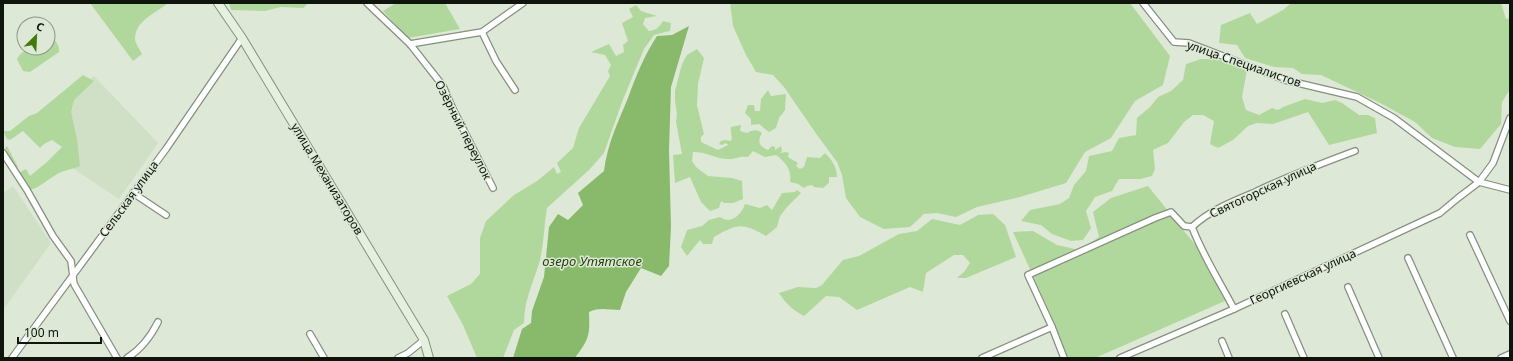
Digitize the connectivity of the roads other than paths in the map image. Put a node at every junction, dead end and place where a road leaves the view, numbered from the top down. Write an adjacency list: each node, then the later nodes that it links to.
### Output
1 (218, 3): 6 (street, улица Механизаторов)
2 (367, 3): 7 (street, Озёрный переулок)
3 (523, 3): 5 (street)
4 (1143, 3): 12 (street, улица Специалистов)
5 (482, 32): 7 (street); 8 (street)
6 (242, 38): 15 (street, Сельская улица); 28 (street, улица Механизаторов)
7 (410, 44): 13 (street, Озёрный переулок)
8 (515, 90)
9 (1510, 118): 12 (street, Георгиевская улица)
10 (1355, 151): 17 (street, Святогорская улица)
11 (3, 153): 20 (street)
12 (1479, 182): 14 (street); 22 (street, Георгиевская улица)
13 (493, 188)
14 (1510, 190)
15 (133, 193): 16 (street); 20 (street, Сельская улица)
16 (166, 215)
17 (1192, 227): 22 (street); 26 (street)
18 (1470, 235): 24 (street)
19 (1408, 258): 43 (street)
20 (73, 276): 31 (street, Сельская улица); 32 (street)
21 (1348, 287): 42 (street)
22 (1234, 309): 39 (street, Георгиевская улица)
23 (1285, 314): 41 (street)
24 (1510, 321)
25 (158, 322): 33 (street)
26 (1052, 327): 37 (street); 38 (street)
27 (310, 334): 34 (street)
28 (424, 340): 35 (street); 36 (street, улица Механизаторов)
29 (1222, 341): 40 (street)
30 (1510, 354): 44 (street)
31 (12, 358)
32 (117, 358)
33 (127, 358)
34 (324, 358)
35 (398, 358)
36 (429, 358)
37 (982, 358)
38 (1064, 358)
39 (1120, 358)
40 (1229, 358)
41 (1304, 358)
42 (1379, 358)
43 (1452, 358)
44 (1501, 358)

